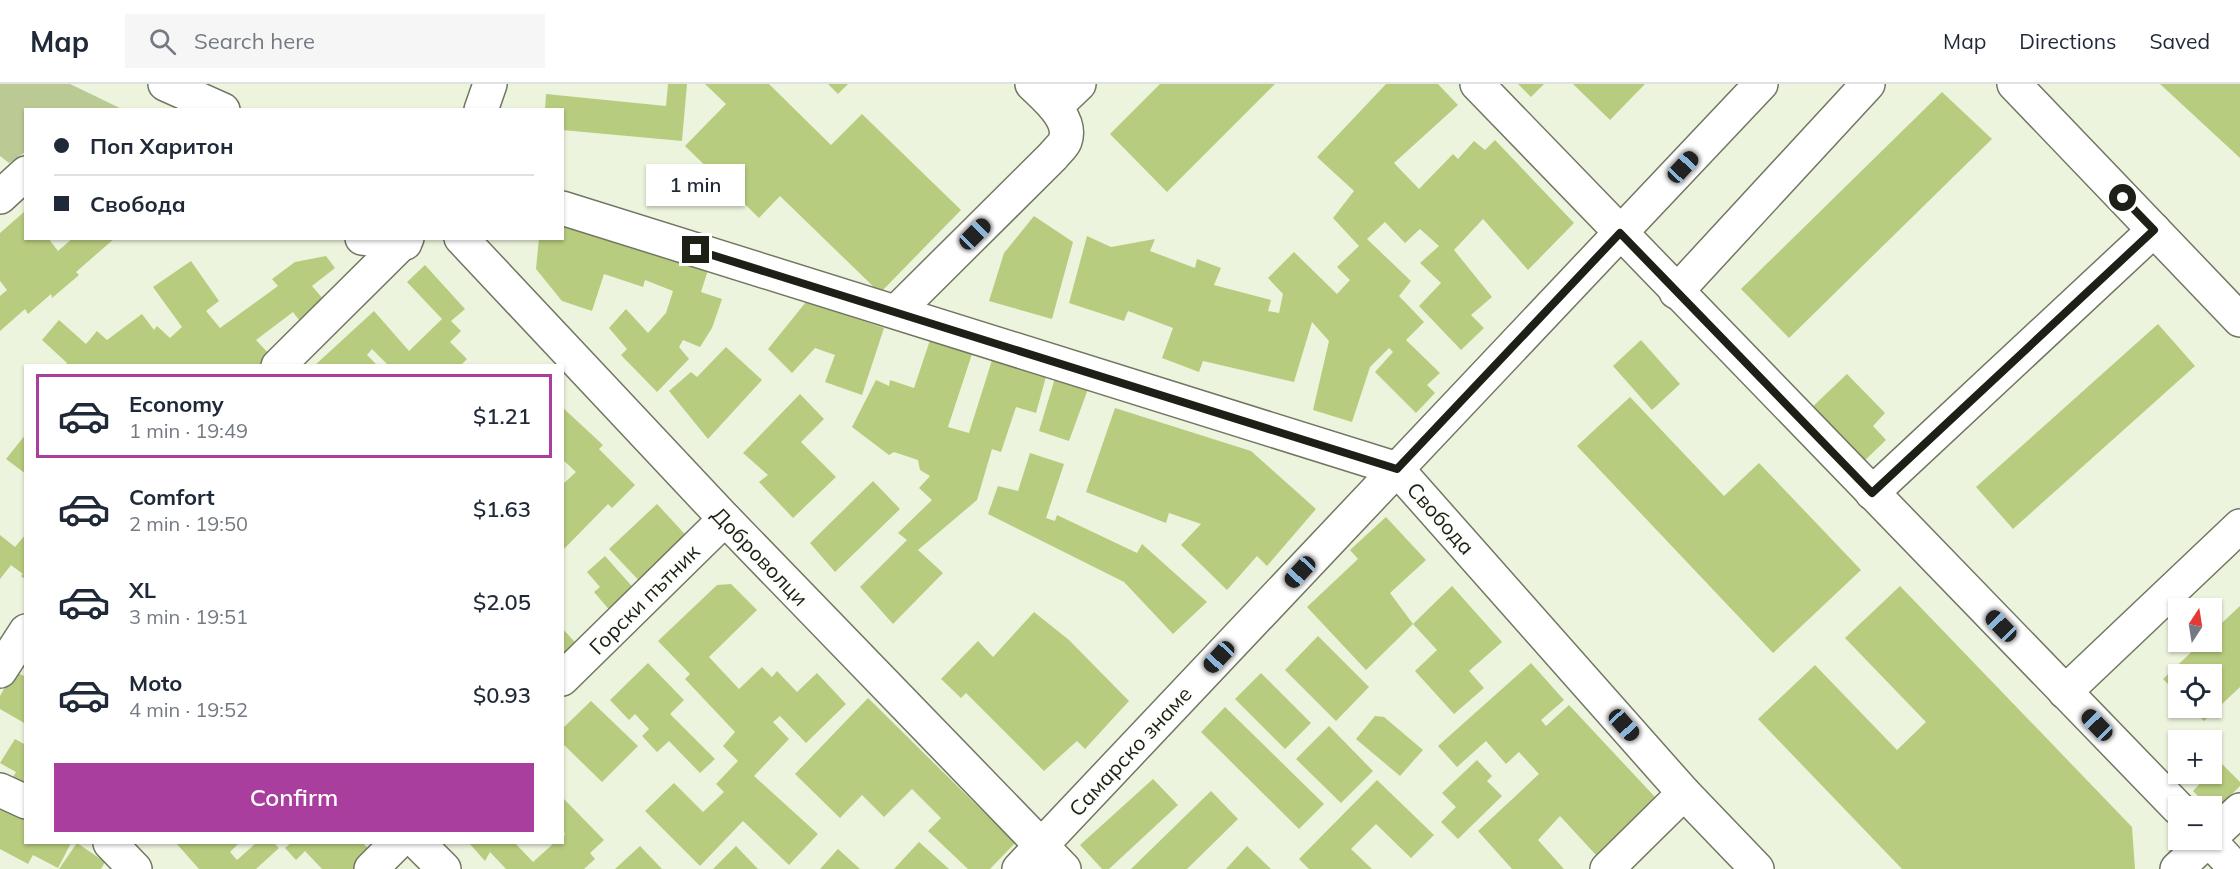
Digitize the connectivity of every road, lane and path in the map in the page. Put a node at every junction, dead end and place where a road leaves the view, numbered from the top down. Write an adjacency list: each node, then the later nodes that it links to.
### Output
1 (165, 84): 9 (street)
2 (490, 84): 10 (street)
3 (1079, 84): 8 (street)
4 (1478, 84): 15 (street)
5 (1761, 84): 15 (street, Самарско знаме)
6 (1868, 84): 18 (street)
7 (2014, 84): 14 (street)
8 (1043, 95): 19 (street)
9 (219, 108)
10 (482, 108)
11 (24, 175): 12 (street)
12 (0, 198)
13 (564, 209): 19 (street, Свобода)
14 (2154, 230): 20 (street); 23 (street)
15 (1620, 233): 18 (street); 22 (street, Самарско знаме)
16 (463, 240): 24 (street, Доброволци)
17 (406, 241): 21 (street)
18 (1677, 292): 23 (street)
19 (897, 311): 22 (street, Свобода)
20 (2240, 320)
21 (280, 364)
22 (1397, 469): 31 (street, Свобода); 39 (street, Самарско знаме)
23 (1872, 493): 29 (street)
24 (725, 519): 28 (street, Горски пътник); 39 (street, Доброволци)
25 (2240, 526): 29 (street)
26 (24, 634): 27 (street)
27 (0, 671)
28 (564, 677)
29 (2065, 692): 32 (street)
30 (0, 790): 33 (street)
31 (1684, 793): 47 (street); 48 (street, Свобода)
32 (2168, 798)
33 (24, 801)
34 (2240, 810): 35 (street)
35 (2222, 827)
36 (111, 844): 42 (street)
37 (396, 844): 43 (street)
38 (419, 844): 44 (street)
39 (1041, 846): 45 (street, Самарско знаме); 46 (street, Доброволци)
40 (2197, 850): 49 (street)
41 (2219, 850): 50 (street)
42 (135, 869)
43 (370, 869)
44 (444, 869)
45 (1019, 869)
46 (1064, 869)
47 (1606, 869)
48 (1757, 869)
49 (2177, 869)
50 (2236, 869)

